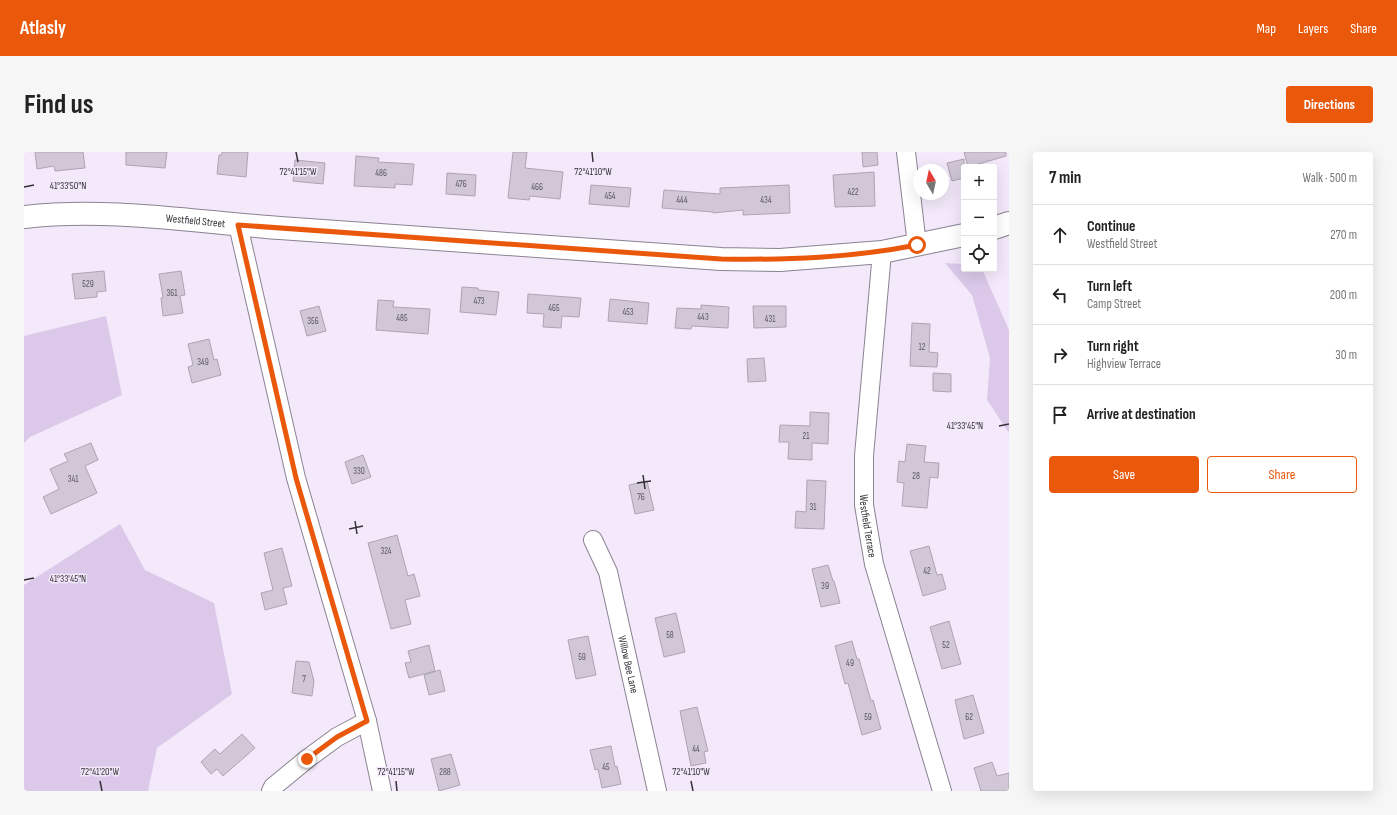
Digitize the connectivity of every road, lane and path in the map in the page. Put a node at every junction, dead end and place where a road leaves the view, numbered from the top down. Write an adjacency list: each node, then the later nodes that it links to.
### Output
1 (906, 152): 7 (street)
2 (24, 217): 4 (main road, Westfield Street)
3 (1009, 223): 5 (main road)
4 (238, 225): 8 (main road, Westfield Street); 10 (street)
5 (997, 227)
6 (961, 236): 7 (main road, Westfield Street)
7 (917, 245): 8 (main road, Westfield Street)
8 (882, 252): 14 (street, Westfield Terrace)
9 (593, 540): 13 (street, Willow Bee Lane)
10 (367, 721): 11 (street); 12 (street)
11 (271, 791)
12 (382, 791)
13 (657, 791)
14 (942, 791)

